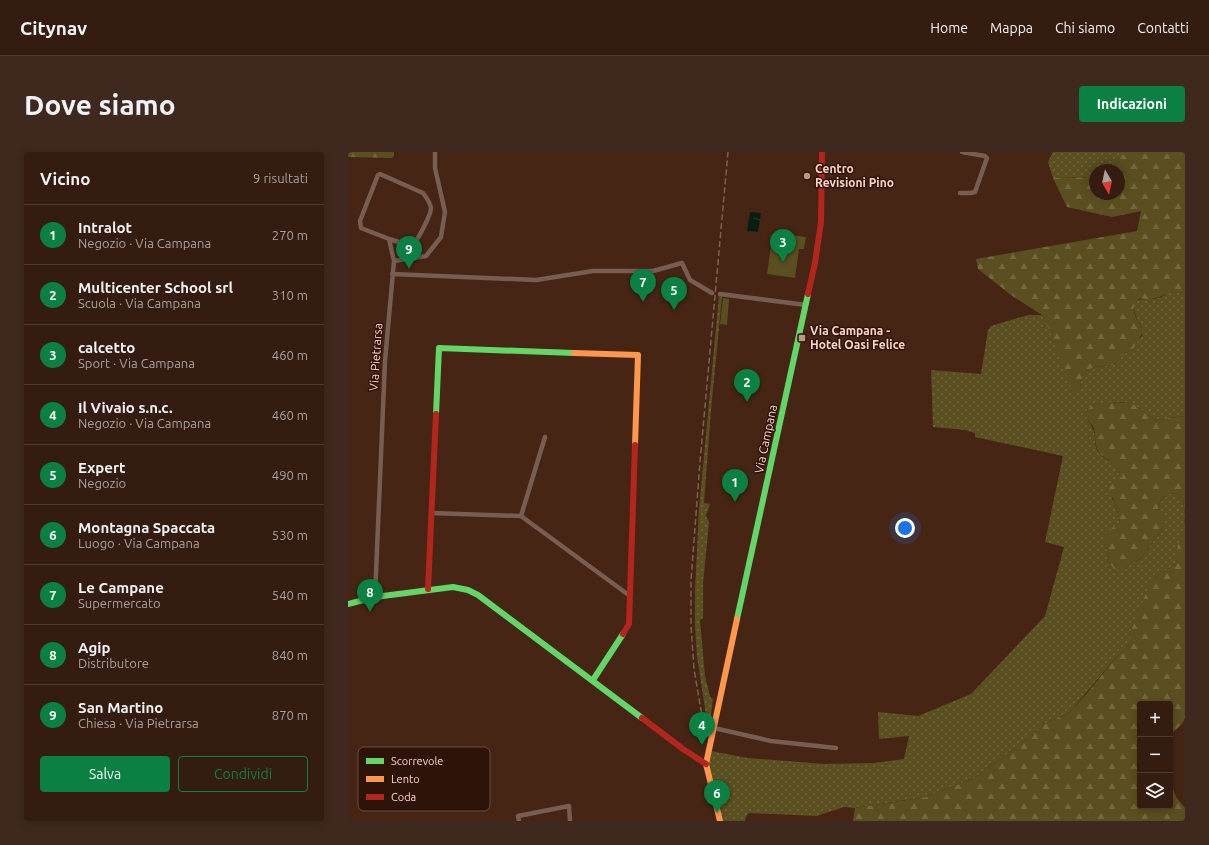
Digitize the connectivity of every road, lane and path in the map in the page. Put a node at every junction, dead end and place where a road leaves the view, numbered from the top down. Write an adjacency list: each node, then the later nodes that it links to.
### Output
1 (435, 152): 6 (street)
2 (822, 152): 10 (street, Via Campana)
3 (962, 152): 4 (street)
4 (960, 192)
5 (389, 239): 5 (street); 6 (street)
6 (394, 261): 7 (street, Via Pietrarsa)
7 (392, 274): 8 (street); 16 (street, Via Pietrarsa)
8 (712, 293)
9 (720, 294): 10 (street)
10 (806, 305): 19 (street, Via Campana)
11 (545, 437): 13 (street)
12 (431, 513): 13 (street); 14 (street); 15 (street)
13 (521, 516): 15 (street)
14 (428, 589): 16 (street); 18 (street)
15 (630, 596): 18 (street)
16 (374, 597): 17 (street)
17 (348, 604)
18 (593, 680): 21 (street)
19 (714, 728): 20 (street); 21 (street, Via Campana)
20 (836, 748)
21 (706, 764): 24 (street, Via Campana)
22 (519, 821): 23 (street)
23 (570, 821)
24 (720, 821)

